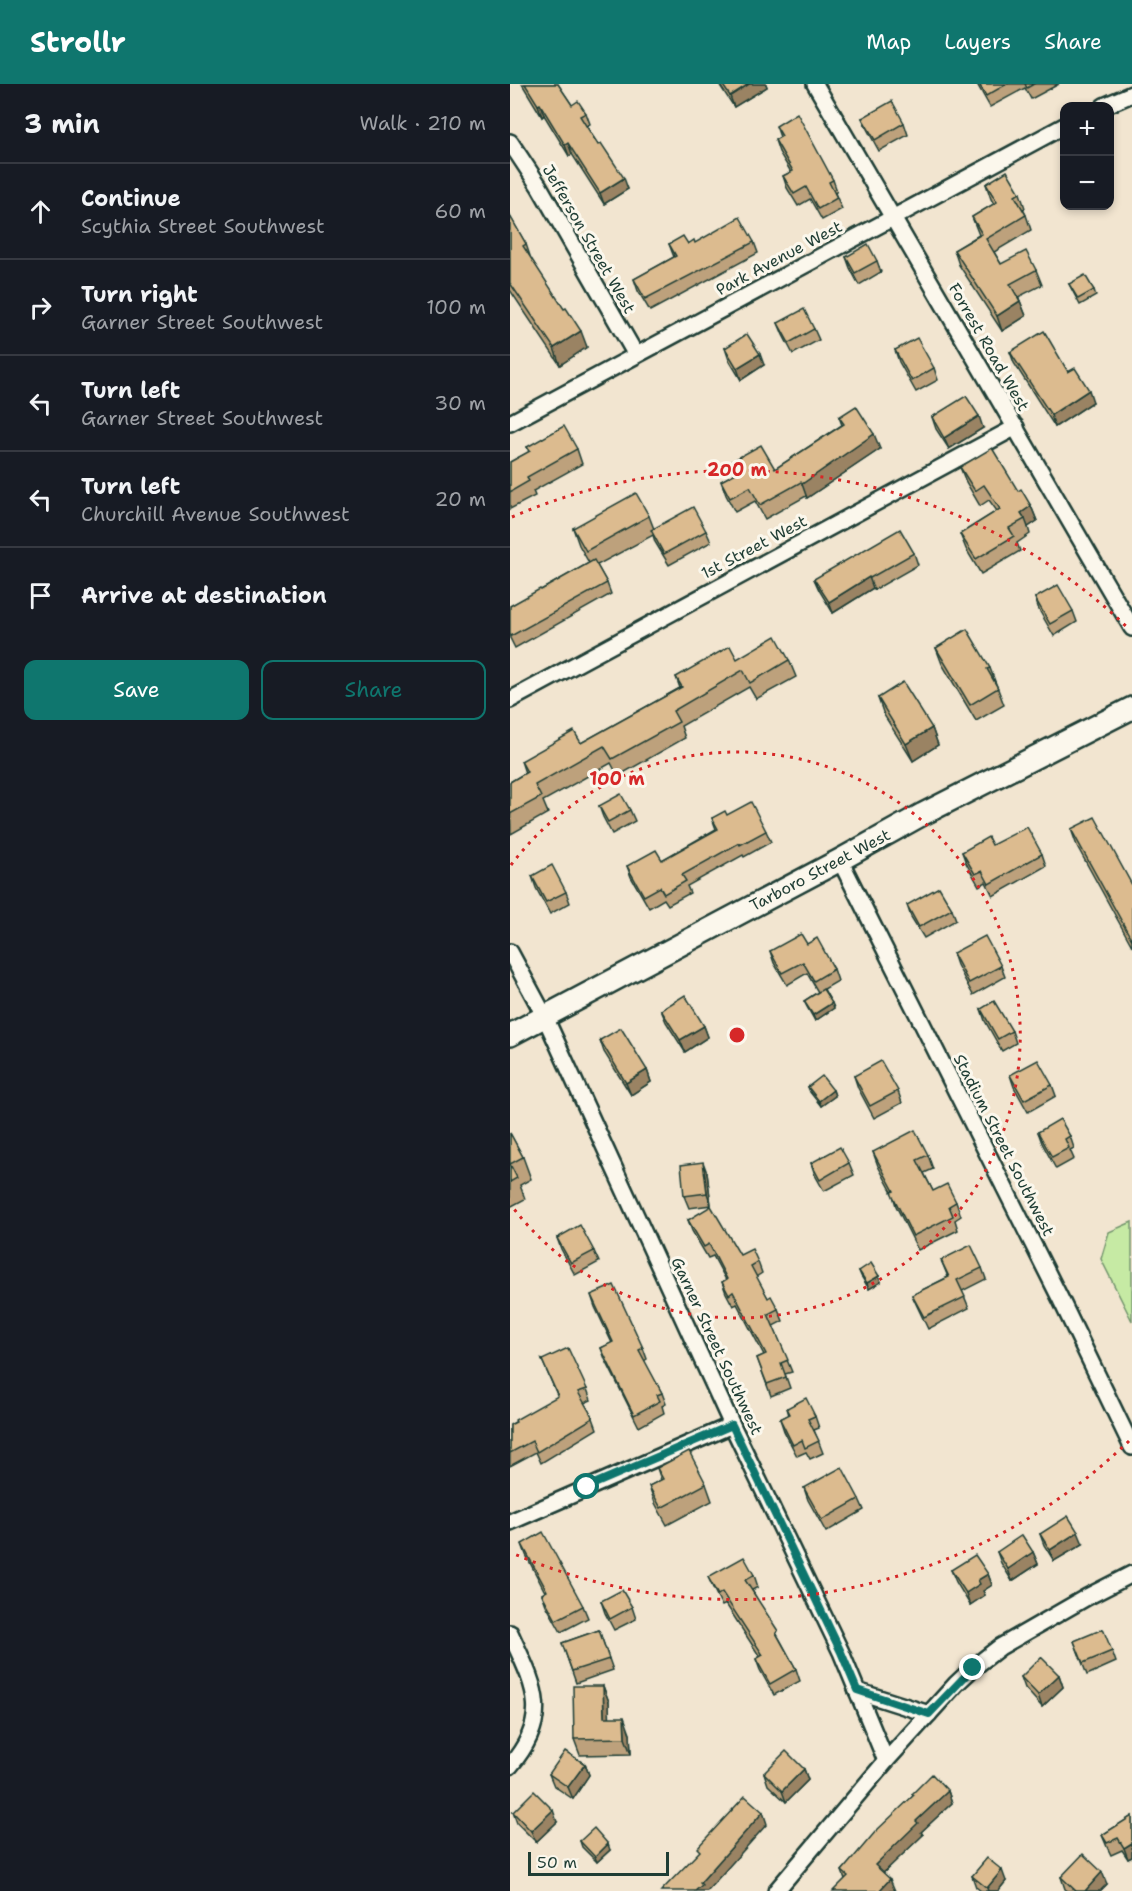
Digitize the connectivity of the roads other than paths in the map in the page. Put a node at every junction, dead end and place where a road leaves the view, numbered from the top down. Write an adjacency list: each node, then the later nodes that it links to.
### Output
1 (815, 84): 6 (street, Forrest Road West)
2 (1132, 94): 3 (street)
3 (1113, 102)
4 (1060, 129): 6 (street, Park Avenue West)
5 (510, 142): 7 (street, Jefferson Street West)
6 (893, 218): 7 (street, Park Avenue West); 9 (street, Forrest Road West)
7 (636, 355): 8 (street, Park Avenue West)
8 (510, 423)
9 (1016, 427): 10 (street, Forrest Road West); 11 (street, 1st Street West)
10 (1132, 628)
11 (510, 700)
12 (1132, 708): 13 (main road, Tarboro Street West)
13 (840, 860): 15 (main road, Tarboro Street West); 18 (street, Stadium Street Southwest)
14 (510, 952): 15 (street, Garner Street Southwest)
15 (545, 1017): 16 (main road, Tarboro Street West); 17 (street, Garner Street Southwest)
16 (510, 1035)
17 (732, 1425): 19 (street); 22 (street, Garner Street Southwest)
18 (1132, 1447)
19 (510, 1522)
20 (1132, 1574): 23 (street)
21 (510, 1633): 25 (street)
22 (857, 1690): 23 (street); 24 (street, Garner Street Southwest)
23 (929, 1714): 24 (street)
24 (886, 1761): 26 (street)
25 (510, 1766)
26 (776, 1891)

